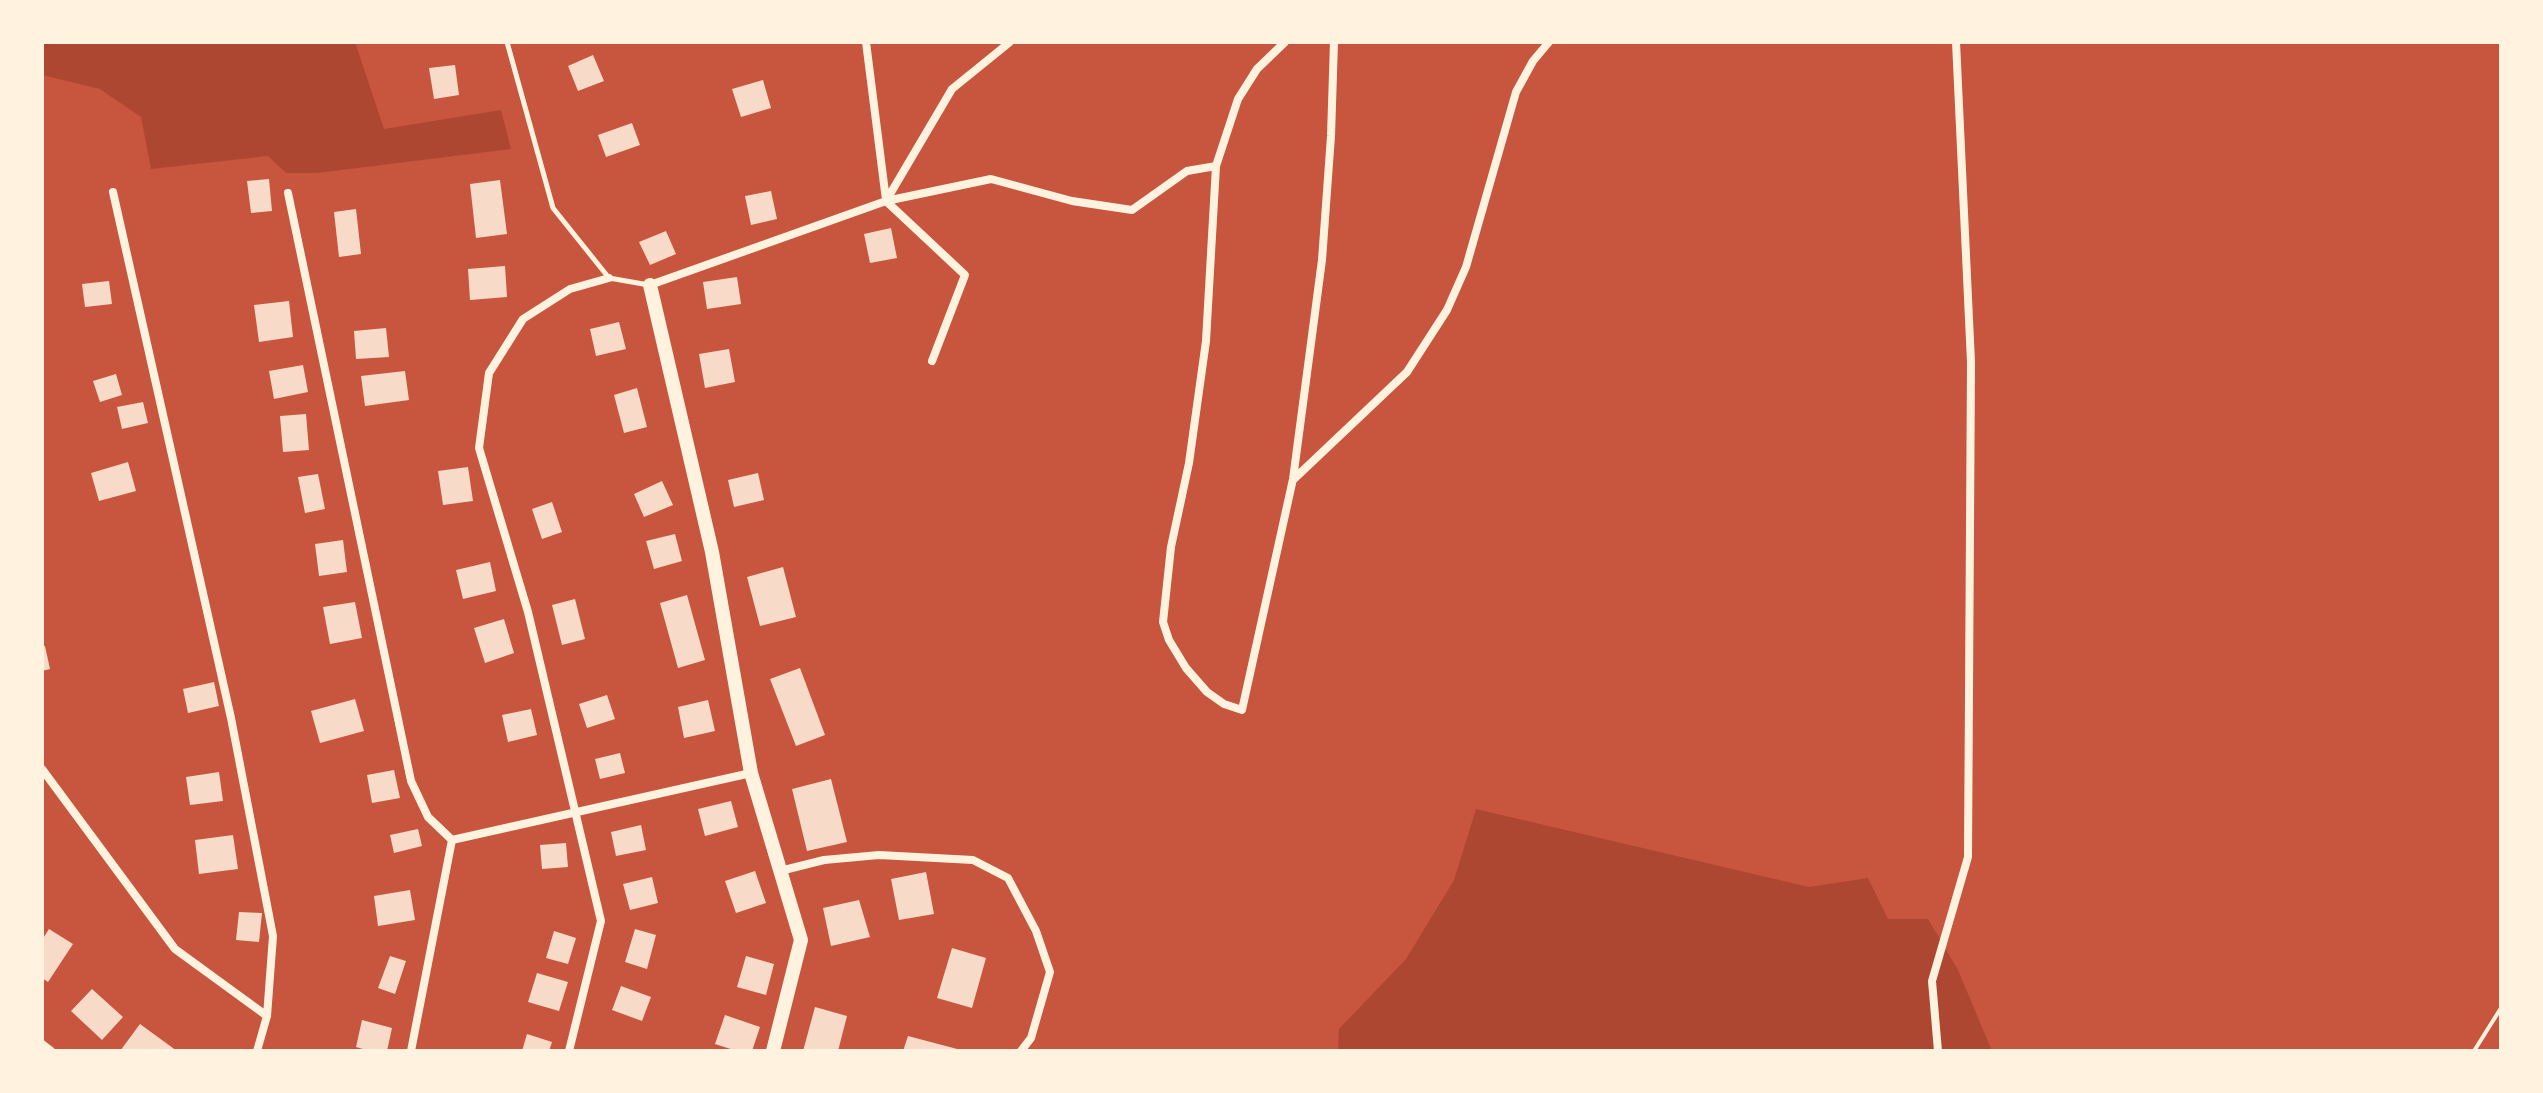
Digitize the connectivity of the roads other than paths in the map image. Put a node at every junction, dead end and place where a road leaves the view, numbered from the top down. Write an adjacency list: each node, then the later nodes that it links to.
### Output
1 (507, 42): 12 (lane)
2 (866, 42): 11 (street)
3 (1285, 42): 8 (street)
4 (1334, 42): 15 (street)
5 (1549, 42): 15 (street)
6 (1956, 42): 29 (street)
7 (1009, 43): 11 (street)
8 (1216, 166): 11 (street); 15 (street)
9 (113, 192): 21 (street)
10 (288, 193): 19 (street)
11 (886, 201): 13 (street); 14 (street)
12 (609, 278): 13 (lane); 18 (street)
13 (650, 285): 17 (street)
14 (932, 361)
15 (1293, 479)
16 (42, 769): 21 (street)
17 (751, 773): 18 (street); 20 (street)
18 (577, 812): 19 (street); 26 (street)
19 (452, 840): 25 (street)
20 (780, 871): 27 (street); 28 (street)
21 (267, 1016): 24 (street)
22 (42, 1044): 23 (street)
23 (51, 1051)
24 (257, 1051)
25 (411, 1051)
26 (569, 1051)
27 (773, 1051)
28 (1021, 1051)
29 (1938, 1051)

